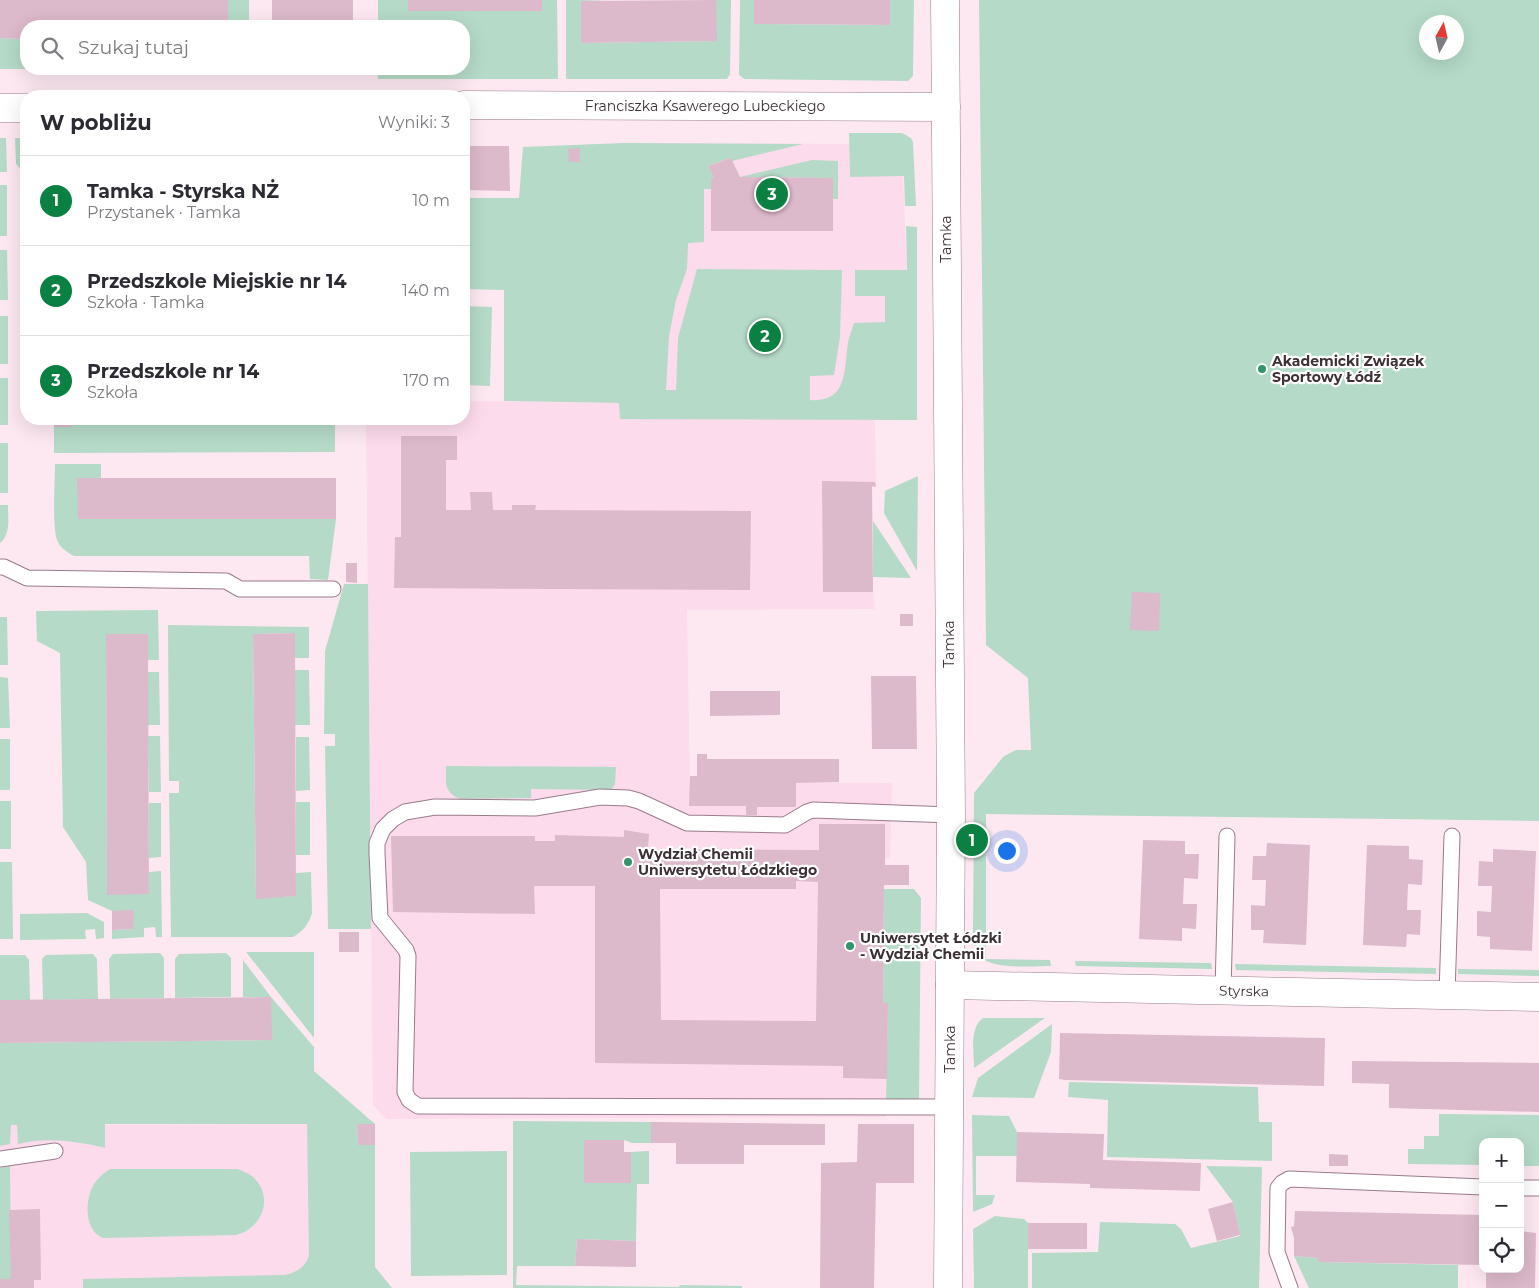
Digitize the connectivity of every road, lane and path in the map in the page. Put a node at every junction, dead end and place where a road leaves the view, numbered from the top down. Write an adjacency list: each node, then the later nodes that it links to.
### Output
1 (945, 0): 3 (street, Tamka)
2 (470, 105): 3 (street, Franciszka Ksawerego Lubeckiego)
3 (946, 107): 8 (street, Tamka)
4 (0, 108): 5 (street)
5 (20, 108)
6 (0, 567): 7 (lane)
7 (333, 589)
8 (951, 815): 11 (street, Tamka); 15 (lane)
9 (1227, 836): 12 (lane)
10 (1452, 836): 13 (lane)
11 (950, 985): 12 (street, Styrska); 15 (street, Tamka)
12 (1223, 991): 13 (street, Styrska)
13 (1448, 995): 14 (street, Styrska)
14 (1539, 997)
15 (949, 1108): 21 (street, Tamka)
16 (55, 1151): 17 (lane)
17 (0, 1159)
18 (1479, 1187): 22 (lane)
19 (1524, 1188): 20 (lane)
20 (1539, 1188)
21 (948, 1288)
22 (1290, 1288)

